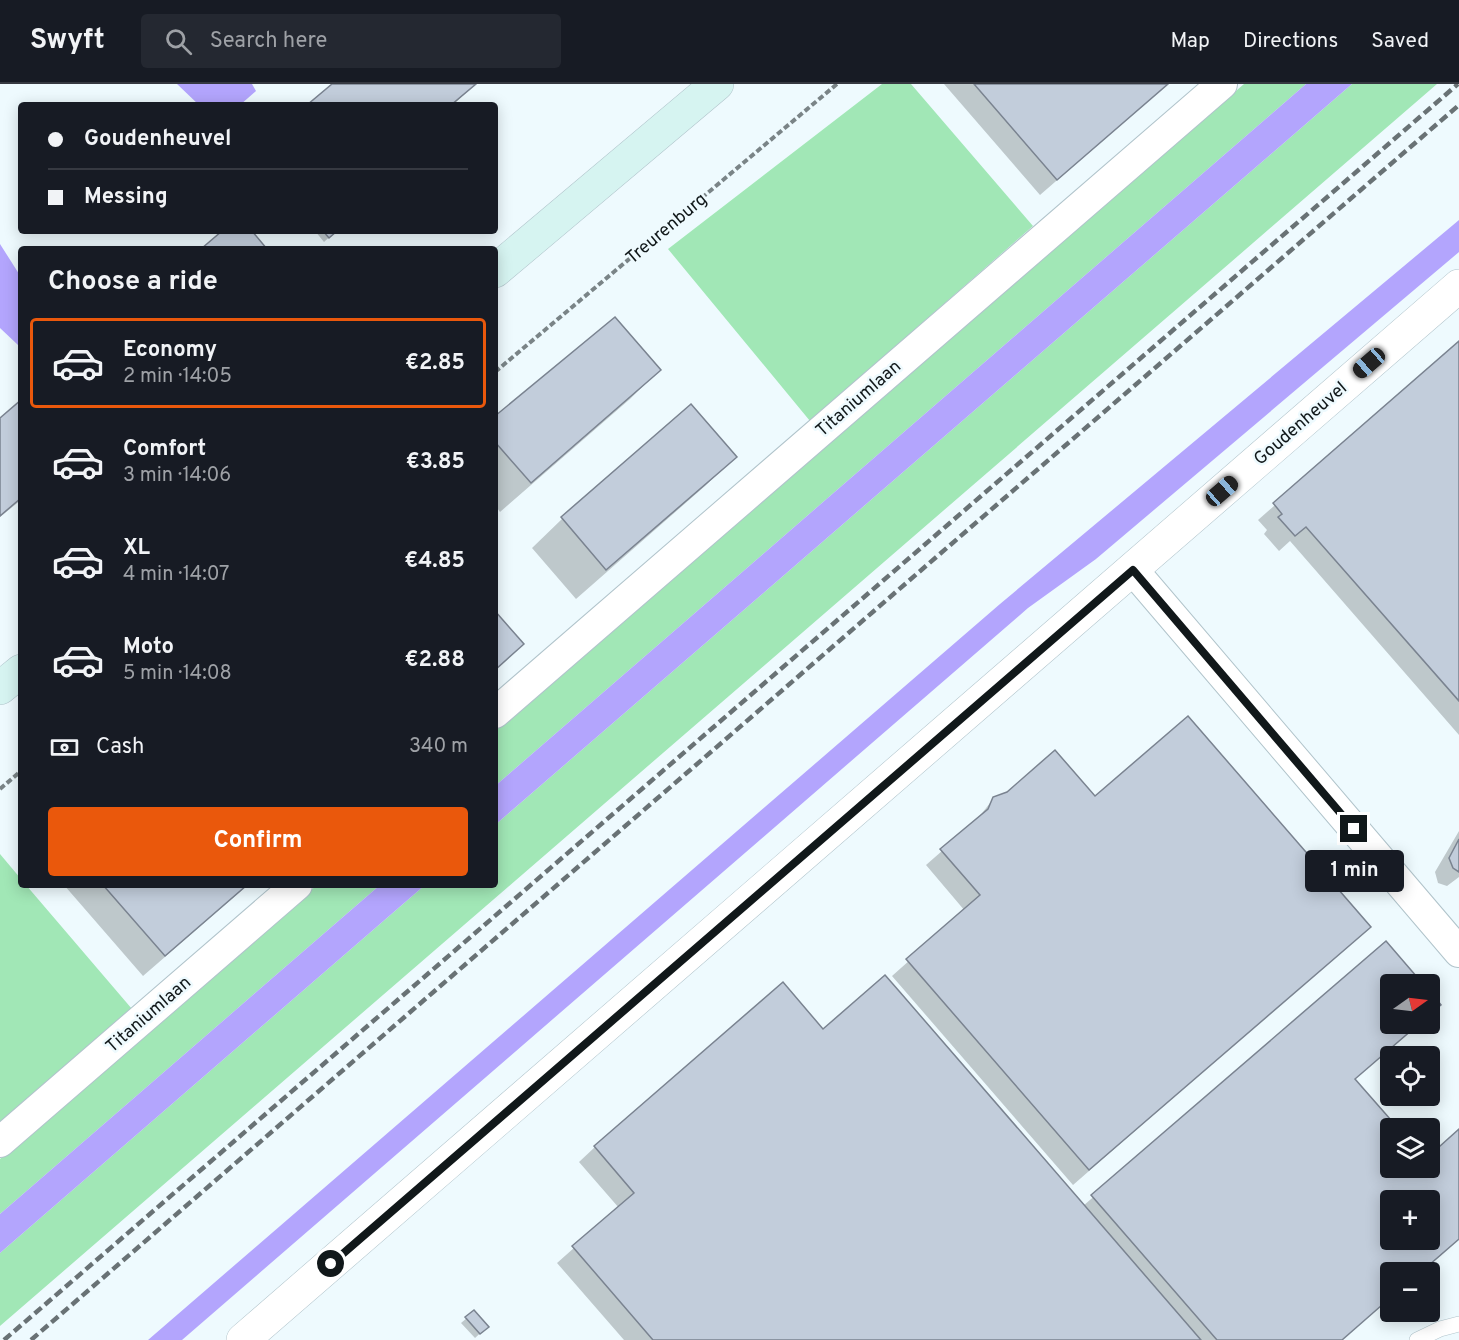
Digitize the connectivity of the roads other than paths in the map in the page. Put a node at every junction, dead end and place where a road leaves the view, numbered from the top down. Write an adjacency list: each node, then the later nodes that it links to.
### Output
1 (717, 84): 3 (main road)
2 (1222, 84): 8 (street, Titaniumlaan)
3 (498, 268)
4 (1459, 286): 5 (street, Goudenheuvel)
5 (1133, 570): 10 (street); 13 (street, Goudenheuvel)
6 (18, 673): 7 (main road)
7 (0, 688)
8 (498, 710)
9 (294, 888): 11 (street, Titaniumlaan)
10 (1459, 952)
11 (0, 1142)
12 (1459, 1324): 14 (lane)
13 (243, 1340)
14 (1417, 1340)

